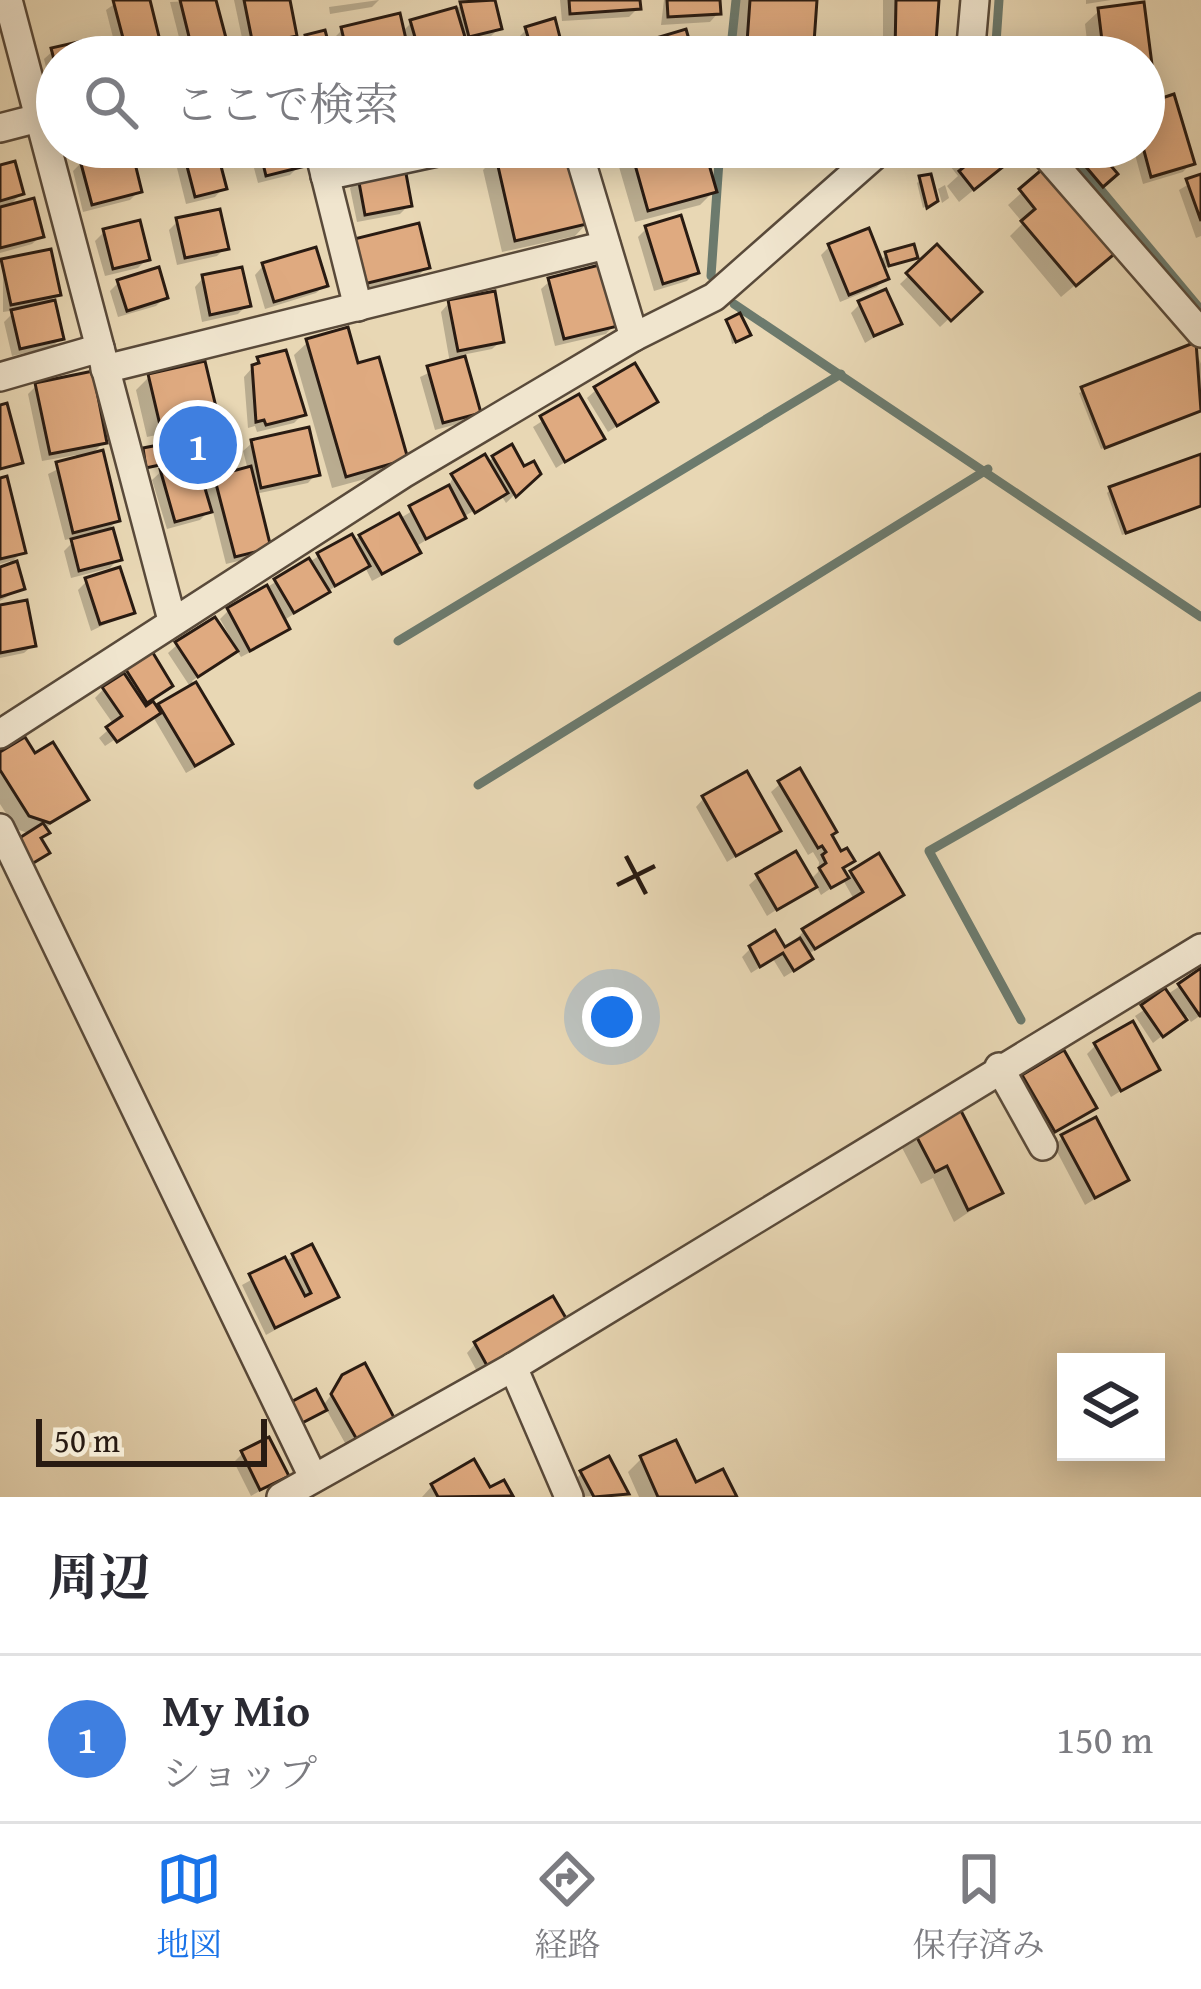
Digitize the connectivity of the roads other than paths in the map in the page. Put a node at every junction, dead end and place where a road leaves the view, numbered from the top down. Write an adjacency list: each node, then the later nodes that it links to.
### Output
1 (8, 0): 4 (street)
2 (975, 0): 3 (street)
3 (972, 36)
4 (36, 80)
5 (36, 118): 6 (street)
6 (0, 128)
7 (60, 168): 18 (street)
8 (323, 168): 13 (street)
9 (362, 168): 13 (street)
10 (583, 168): 14 (street)
11 (860, 168): 17 (street)
12 (1057, 168): 16 (street)
13 (325, 176): 15 (street)
14 (606, 245): 15 (street); 17 (street)
15 (358, 307): 18 (street)
16 (1201, 332)
17 (634, 337): 20 (street)
18 (102, 358): 19 (street); 20 (street)
19 (0, 377)
20 (172, 620): 21 (street)
21 (0, 734)
22 (0, 828): 27 (street)
23 (1201, 949): 24 (street)
24 (999, 1067): 25 (street); 26 (street)
25 (1042, 1146)
26 (513, 1367): 27 (street); 29 (street)
27 (313, 1478): 28 (street)
28 (281, 1497)
29 (569, 1497)

